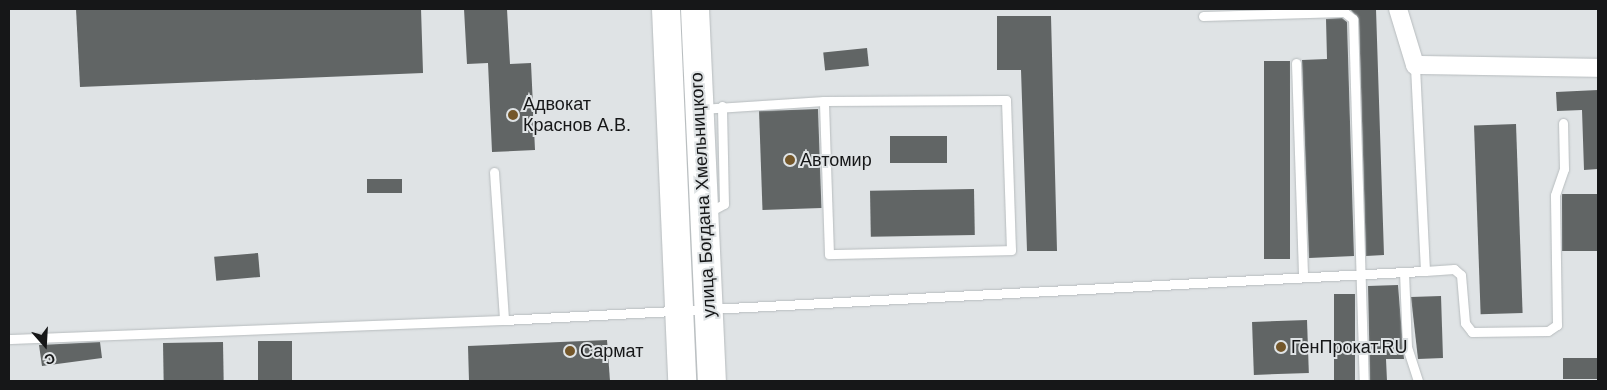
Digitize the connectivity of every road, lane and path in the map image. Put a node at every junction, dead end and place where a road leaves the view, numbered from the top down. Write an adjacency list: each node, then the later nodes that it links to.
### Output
1 (666, 9): 17 (highway, улица Богдана Хмельницкого)
2 (695, 9): 9 (highway, улица Богдана Хмельницкого)
3 (1398, 9): 6 (street)
4 (1203, 16): 14 (lane)
5 (1296, 62): 15 (lane)
6 (1415, 65): 7 (street); 12 (lane)
7 (1598, 68)
8 (824, 101): 8 (lane); 9 (lane)
9 (711, 108): 16 (highway, улица Богдана Хмельницкого)
10 (1563, 123): 12 (lane)
11 (494, 172): 18 (lane)
12 (1425, 271): 13 (lane)
13 (1404, 272): 14 (lane); 23 (lane)
14 (1361, 274): 15 (lane); 22 (lane)
15 (1303, 277): 16 (lane)
16 (708, 308): 17 (lane); 21 (highway, улица Богдана Хмельницкого)
17 (679, 309): 18 (lane); 20 (highway, улица Богдана Хмельницкого)
18 (504, 320): 19 (lane)
19 (9, 339)
20 (682, 381)
21 (712, 381)
22 (1364, 381)
23 (1418, 381)

